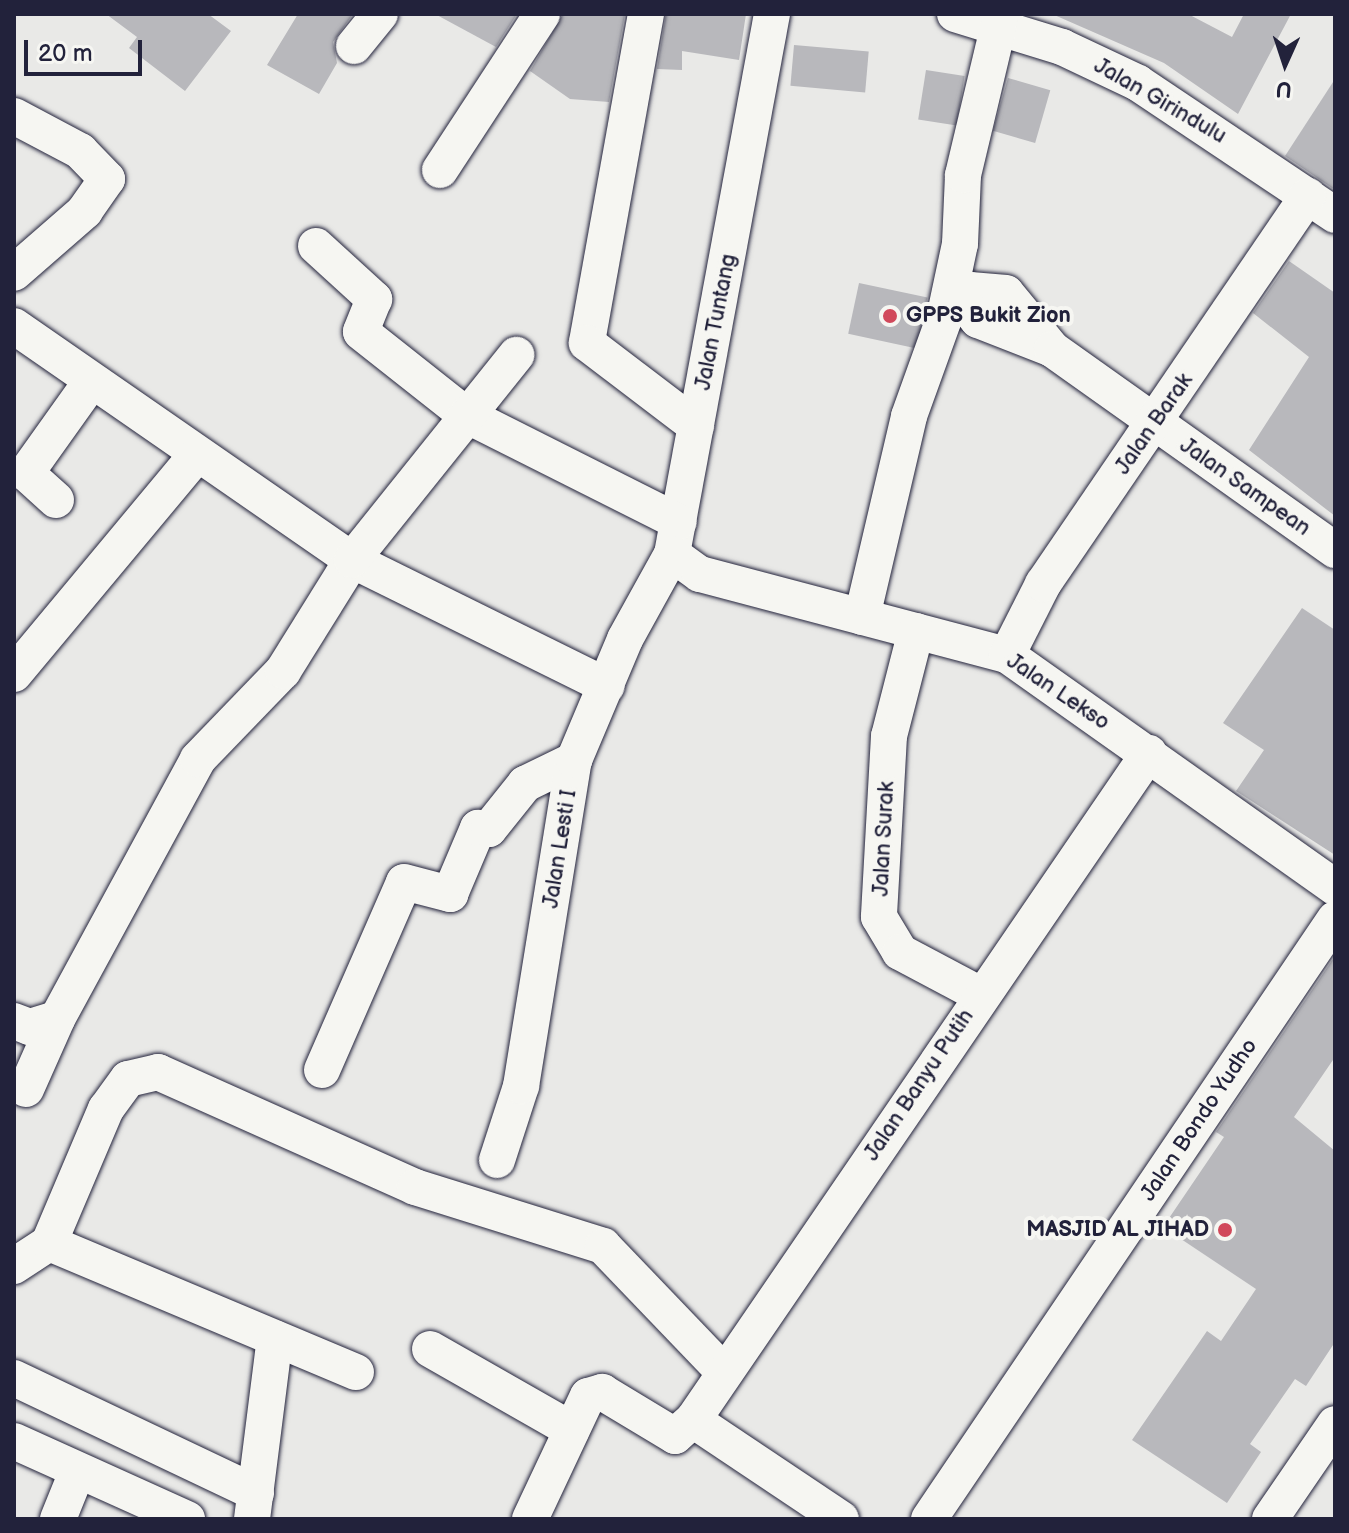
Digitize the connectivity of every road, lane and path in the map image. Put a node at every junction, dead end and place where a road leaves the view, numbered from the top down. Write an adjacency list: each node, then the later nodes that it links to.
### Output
1 (380, 14): 7 (street)
2 (542, 14): 9 (street)
3 (646, 14): 19 (street)
4 (772, 14): 19 (street, Jalan Tuntang)
5 (955, 14): 6 (street, Jalan Girindulu)
6 (999, 24): 10 (street, Jalan Girindulu); 13 (street)
7 (354, 46)
8 (14, 116): 12 (street)
9 (440, 170)
10 (1322, 206): 18 (street, Jalan Barak)
11 (316, 246): 17 (street)
12 (14, 273)
13 (961, 286): 18 (street, Jalan Sampean); 25 (street)
14 (14, 326): 16 (street)
15 (516, 355): 17 (street)
16 (91, 382): 20 (street); 21 (street)
17 (466, 415): 22 (street); 24 (street)
18 (1155, 424): 23 (street, Jalan Sampean); 27 (street, Jalan Barak)
19 (696, 426): 22 (street, Jalan Tuntang)
20 (194, 458): 24 (street); 28 (street)
21 (56, 500)
22 (675, 538): 25 (street, Jalan Lekso); 29 (street, Jalan Lesti I)
23 (1335, 550)
24 (352, 560): 29 (street); 35 (street)
25 (862, 617): 26 (street, Jalan Lekso)
26 (916, 631): 27 (street, Jalan Lekso); 34 (street, Jalan Surak)
27 (1007, 655): 30 (street, Jalan Lekso)
28 (14, 674)
29 (607, 686): 31 (street, Jalan Lesti I)
30 (1149, 753): 32 (street, Jalan Lekso); 34 (street, Jalan Banyu Putih)
31 (574, 760): 37 (street); 39 (street, Jalan Lesti I)
32 (1335, 887)
33 (1335, 919): 57 (street, Jalan Bondo Yudho)
34 (981, 995): 44 (street, Jalan Banyu Putih)
35 (57, 1019): 36 (street); 38 (street)
36 (14, 1021)
37 (322, 1070)
38 (26, 1089)
39 (497, 1160)
40 (49, 1243): 41 (street); 42 (street); 44 (street)
41 (14, 1266)
42 (275, 1338): 45 (street); 52 (street)
43 (430, 1349): 49 (street)
44 (723, 1371): 47 (street, Jalan Banyu Putih)
45 (356, 1372)
46 (14, 1378): 52 (street)
47 (693, 1420): 49 (street); 56 (street)
48 (1335, 1424): 58 (street)
49 (572, 1430): 55 (street)
50 (14, 1441): 51 (street)
51 (77, 1472): 53 (street); 54 (street)
52 (254, 1506)
53 (58, 1519)
54 (187, 1519)
55 (530, 1519)
56 (841, 1519)
57 (929, 1519)
58 (1270, 1519)

